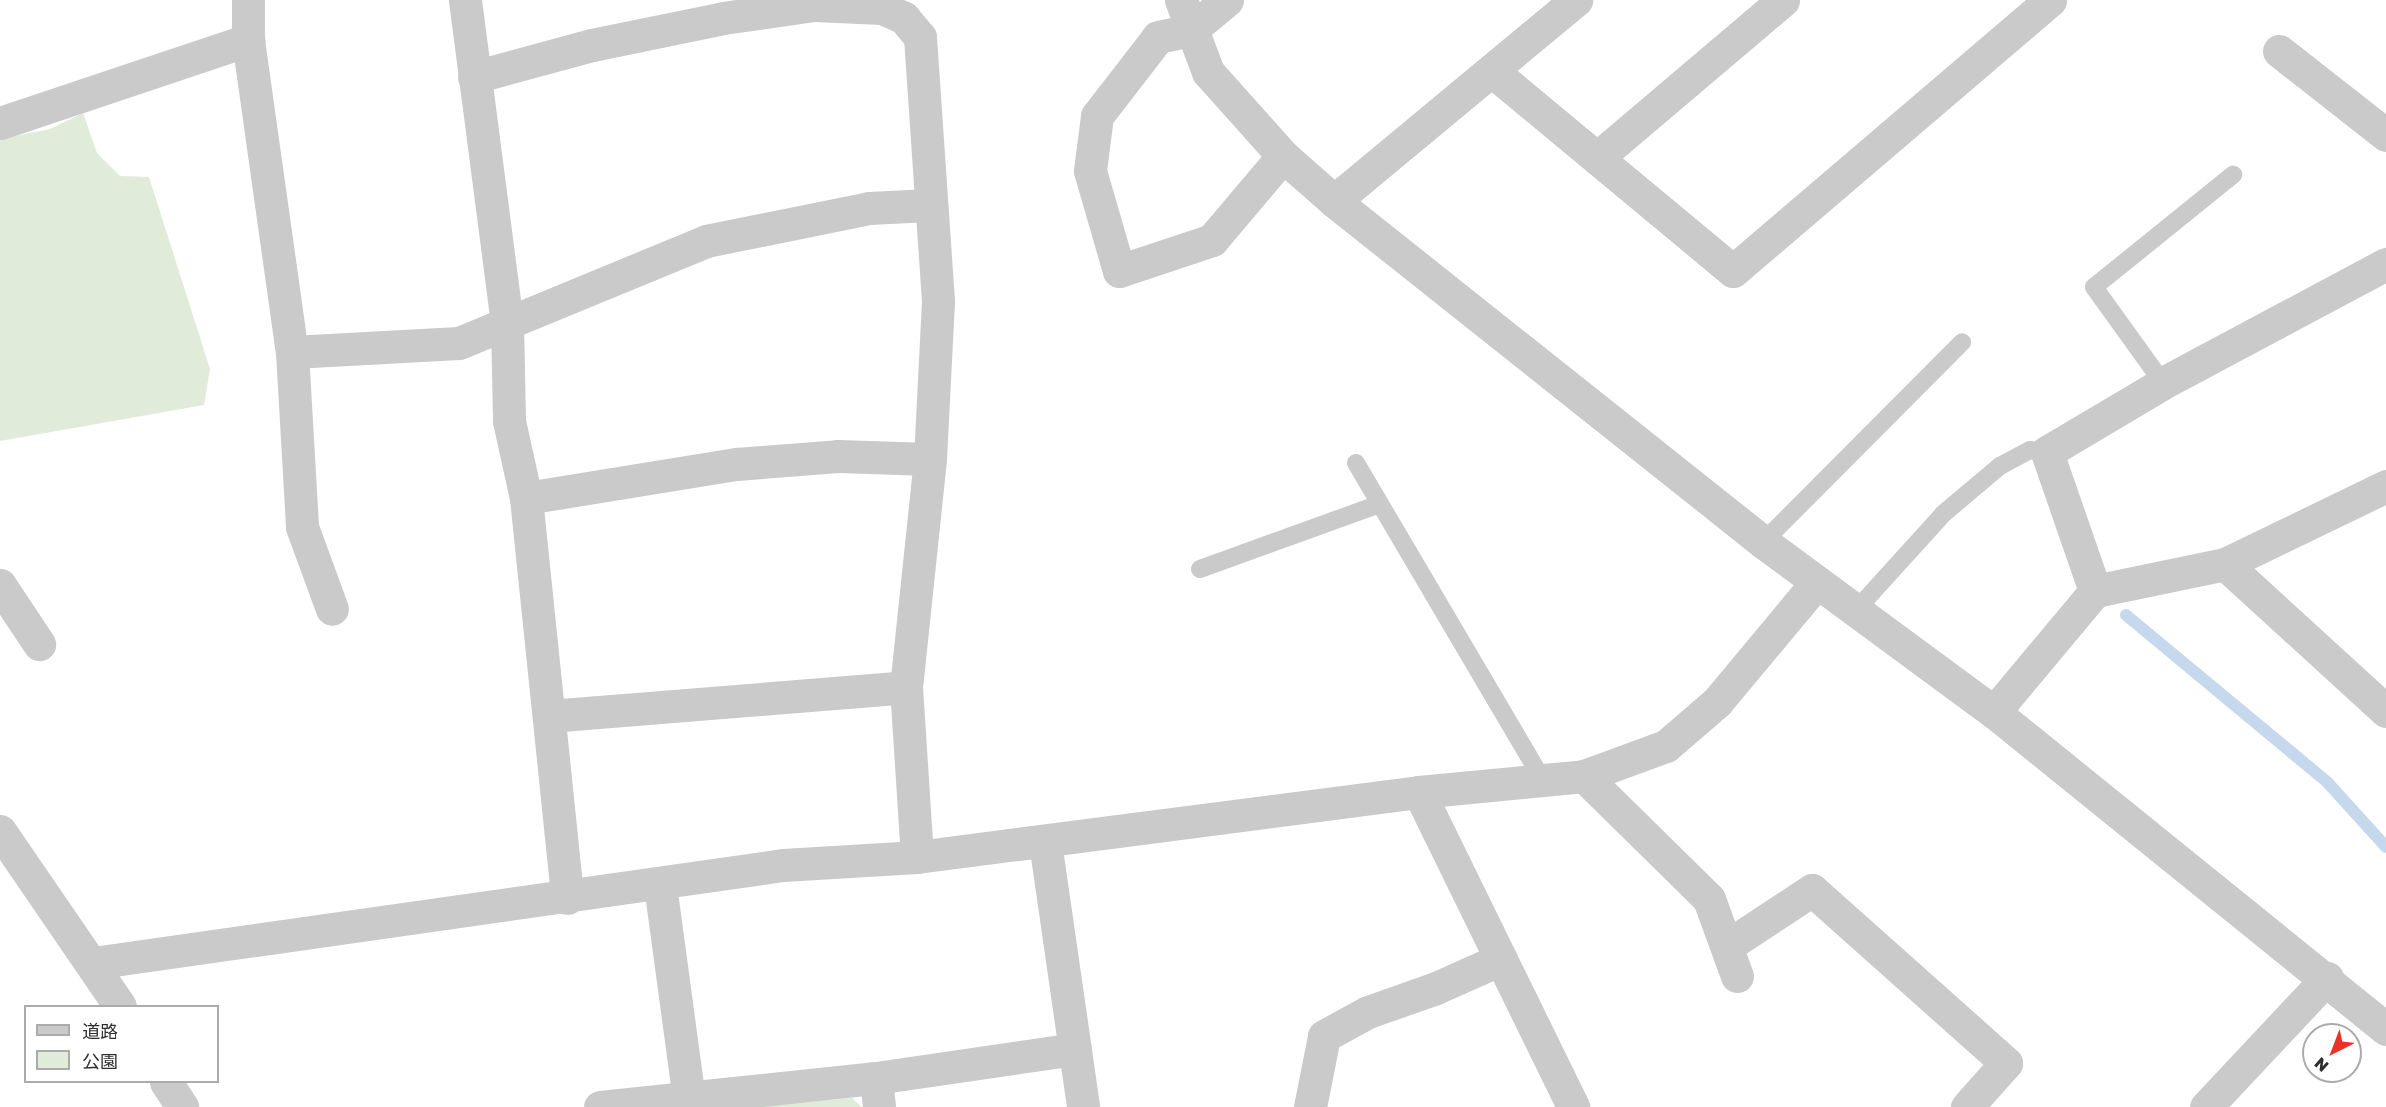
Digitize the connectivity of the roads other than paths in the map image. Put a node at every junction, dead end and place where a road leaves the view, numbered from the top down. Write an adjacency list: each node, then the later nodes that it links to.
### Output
1 (248, 0): 9 (street)
2 (465, 0): 12 (street)
3 (1227, 0): 8 (street)
4 (1576, 0): 11 (street)
5 (1783, 0): 16 (street)
6 (2050, 0): 16 (street)
7 (911, 9): 12 (street); 19 (street)
8 (1186, 15): 15 (street); 15 (street)
9 (248, 40): 13 (street); 23 (street)
10 (2279, 51): 14 (street)
11 (1492, 71): 16 (street); 18 (street)
12 (474, 77): 21 (street)
13 (0, 123)
14 (2386, 135)
15 (1283, 156): 18 (street)
16 (1597, 158)
17 (2233, 175): 24 (lane)
18 (1334, 201): 31 (street)
19 (930, 205): 21 (street); 26 (street)
20 (2386, 264): 24 (street)
21 (507, 323): 23 (street); 29 (street)
22 (1962, 342): 31 (lane)
23 (292, 352): 37 (street)
24 (2163, 383): 25 (street)
25 (2047, 452): 36 (street); 38 (lane)
26 (930, 459): 29 (street); 40 (street)
27 (1356, 463): 30 (lane)
28 (2386, 486): 32 (street)
29 (526, 498): 43 (street)
30 (1380, 504): 33 (lane); 45 (lane)
31 (1763, 542): 34 (street)
32 (2225, 564): 36 (street); 41 (street)
33 (1200, 569)
34 (1817, 582): 38 (street); 44 (street)
35 (0, 585): 39 (street)
36 (2095, 591): 42 (street)
37 (332, 609)
38 (1857, 609): 42 (street)
39 (39, 644)
40 (906, 687): 43 (street); 49 (street)
41 (2386, 711)
42 (1994, 712): 54 (street)
43 (549, 716): 51 (street)
44 (1584, 776): 45 (street); 66 (street)
45 (1543, 781): 46 (street)
46 (1419, 792): 48 (street); 52 (street)
47 (0, 831): 53 (street)
48 (1045, 842): 49 (street); 57 (street)
49 (917, 857): 50 (street)
50 (660, 885): 51 (street); 60 (street)
51 (567, 898): 53 (street)
52 (1501, 959): 64 (street); 65 (street)
53 (93, 963): 55 (street)
54 (2327, 978): 56 (street); 67 (street)
55 (119, 1005)
56 (2386, 1029)
57 (1075, 1049): 59 (street); 63 (street)
58 (167, 1083): 61 (street)
59 (877, 1092): 60 (street)
60 (690, 1102): 62 (street)
61 (182, 1107)
62 (600, 1107)
63 (1083, 1107)
64 (1310, 1107)
65 (1573, 1107)
66 (1967, 1107)
67 (2206, 1107)

